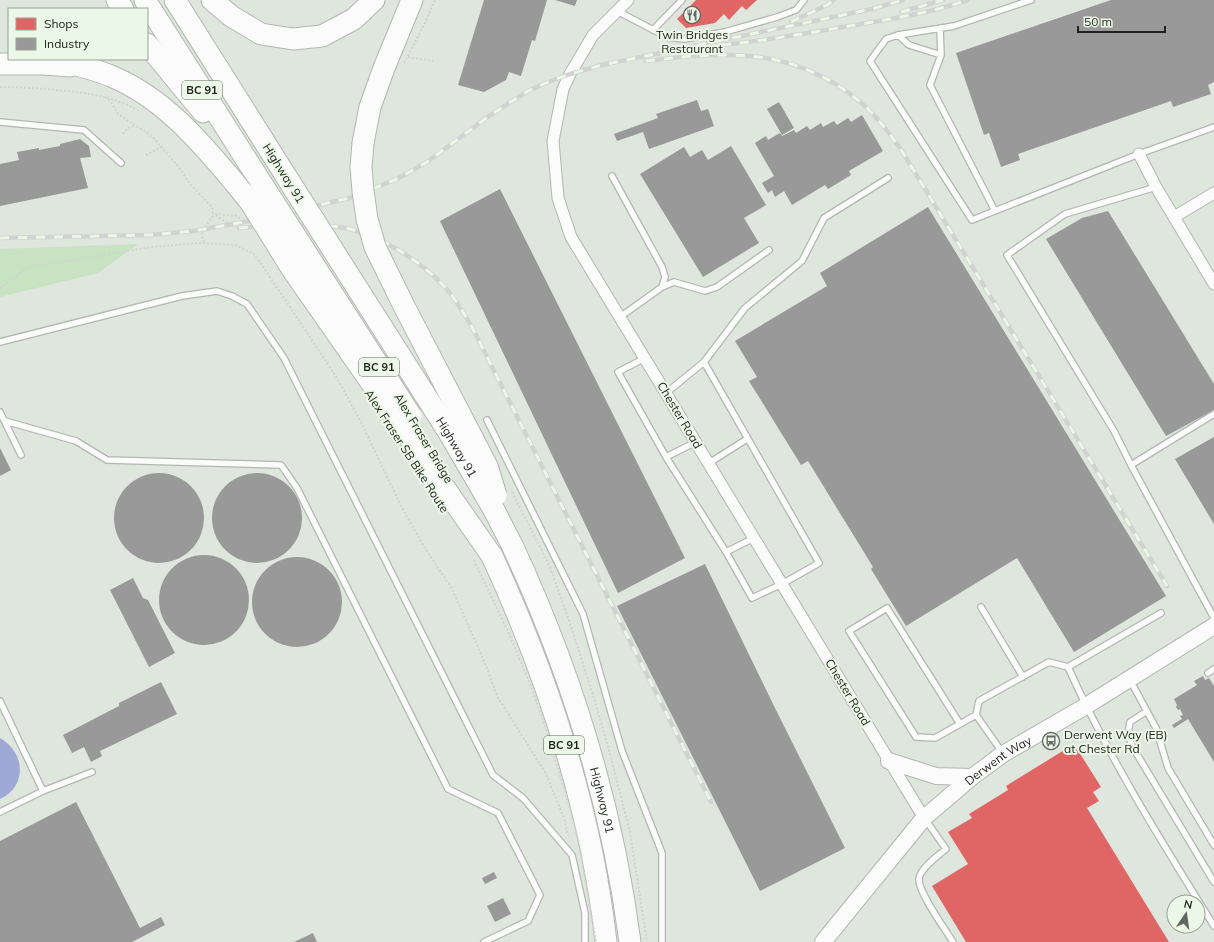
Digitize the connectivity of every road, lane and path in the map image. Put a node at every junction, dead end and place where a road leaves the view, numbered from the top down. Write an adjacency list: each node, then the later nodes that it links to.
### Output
1 (145, 0): 34 (highway, Highway 91 / BC 91)
2 (175, 0): 63 (highway, Highway 91 / BC 91, bridge)
3 (212, 0): 4 (highway)
4 (374, 0)
5 (412, 0): 63 (highway, bridge)
6 (628, 0): 10 (street, Chester Road)
7 (682, 0): 12 (lane)
8 (804, 0): 12 (lane)
9 (1031, 0): 11 (lane)
10 (617, 11): 12 (lane); 47 (street, Chester Road)
11 (940, 28): 13 (lane); 15 (lane)
12 (653, 30)
13 (898, 35): 15 (lane); 38 (lane)
14 (148, 45): 34 (highway)
15 (941, 55): 38 (lane)
16 (408, 58): 18 (path)
17 (58, 60): 20 (highway)
18 (432, 61)
19 (0, 64): 20 (highway)
20 (83, 67): 66 (highway, bridge)
21 (0, 87): 22 (path)
22 (104, 96): 23 (path); 25 (path)
23 (145, 115)
24 (0, 122): 31 (lane)
25 (137, 126): 27 (path); 28 (path)
26 (1214, 127): 29 (lane)
27 (123, 134)
28 (161, 147): 30 (path); 37 (path)
29 (1140, 154): 35 (street); 38 (lane)
30 (146, 156)
31 (121, 163)
32 (612, 176): 46 (lane)
33 (888, 178): 50 (lane)
34 (260, 181): 66 (highway, Alex Fraser Bridge / BC 91, bridge)
35 (1156, 187): 40 (street); 61 (lane)
36 (1214, 193): 40 (street)
37 (213, 210): 39 (path); 43 (path)
38 (995, 211)
39 (215, 214): 41 (path); 42 (path)
40 (1174, 217): 45 (street)
41 (244, 222)
42 (231, 225)
43 (205, 243)
44 (768, 250): 46 (lane)
45 (1214, 284)
46 (662, 287): 47 (lane)
47 (620, 317): 49 (street, Chester Road)
48 (0, 342): 94 (lane)
49 (645, 358): 51 (street, Chester Road); 59 (lane)
50 (704, 362): 51 (lane); 56 (lane)
51 (666, 393): 57 (street, Chester Road)
52 (0, 412): 55 (lane)
53 (1214, 414): 61 (lane)
54 (487, 420): 98 (lane)
55 (6, 421): 58 (lane); 93 (lane)
56 (747, 439): 60 (lane); 67 (lane)
57 (696, 442): 59 (lane); 60 (street, Chester Road)
58 (21, 455)
59 (666, 457): 64 (lane)
60 (709, 463): 62 (street, Chester Road)
61 (1131, 466): 70 (lane)
62 (754, 538): 64 (lane); 67 (street, Chester Road)
63 (513, 547): 97 (highway, Highway 91 / BC 91)
64 (726, 552): 67 (lane)
65 (471, 554): 95 (path, bridge)
66 (492, 556): 96 (highway, Highway 91 / BC 91)
67 (782, 584): 84 (street, Chester Road)
68 (981, 607): 75 (lane)
69 (1161, 613): 72 (lane)
70 (1214, 618)
71 (1214, 626): 76 (street, Derwent Way)
72 (1068, 667): 75 (lane); 78 (lane)
73 (1214, 669): 74 (lane)
74 (1208, 672)
75 (1023, 677): 81 (lane)
76 (1129, 678): 78 (street, Derwent Way); 80 (lane)
77 (0, 701): 79 (lane)
78 (1086, 706): 83 (street, Derwent Way); 92 (lane)
79 (2, 709): 87 (lane)
80 (1147, 711): 90 (lane); 91 (lane)
81 (976, 714): 82 (lane); 83 (lane)
82 (960, 724): 82 (lane)
83 (1003, 754): 86 (street, Derwent Way)
84 (889, 761): 86 (street); 89 (street, Chester Road)
85 (92, 772): 87 (lane)
86 (972, 777): 89 (street, Derwent Way)
87 (44, 791): 88 (lane)
88 (0, 812)
89 (924, 818): 99 (street, Derwent Way); 100 (lane)
90 (1214, 845)
91 (1214, 882)
92 (1214, 926)
93 (484, 942)
94 (585, 942)
95 (596, 942)
96 (606, 942)
97 (630, 942)
98 (662, 942)
99 (823, 942)
100 (953, 942)

